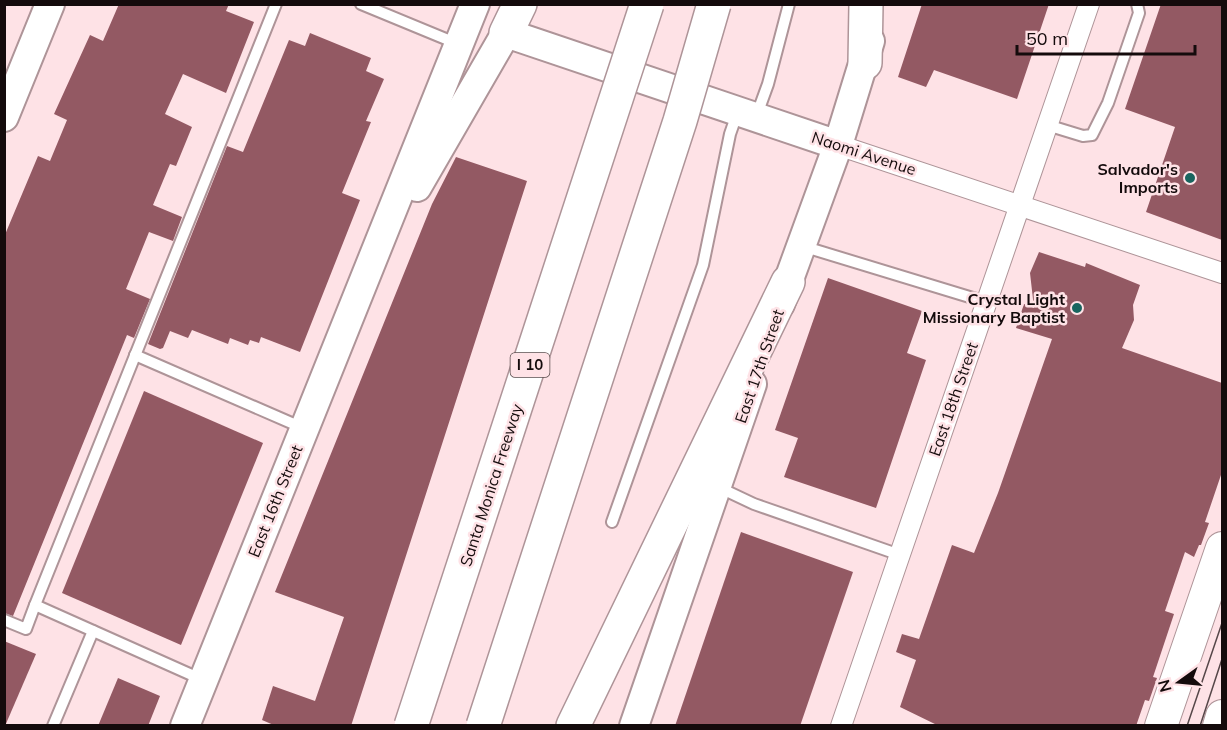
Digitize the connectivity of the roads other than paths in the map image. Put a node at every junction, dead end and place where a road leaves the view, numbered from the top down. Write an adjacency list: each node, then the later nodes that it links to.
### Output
1 (50, 4): 16 (main road)
2 (276, 4): 25 (lane)
3 (361, 4): 13 (lane)
4 (475, 4): 13 (main road, East 16th Street)
5 (647, 4): 38 (highway, Santa Monica Freeway / I 10, bridge)
6 (714, 4): 39 (highway, bridge)
7 (789, 4): 15 (lane)
8 (866, 4): 14 (highway)
9 (878, 4): 14 (main road, East 17th Street)
10 (1089, 4): 17 (street, East 18th Street)
11 (1138, 9): 17 (lane)
12 (513, 19): 15 (main road, Naomi Avenue); 22 (main road, East 16th Street)
13 (459, 44): 22 (main road, East 16th Street)
14 (865, 63): 18 (main road, East 17th Street)
15 (747, 114): 18 (main road, Naomi Avenue); 28 (lane)
16 (4, 117)
17 (1047, 125): 19 (street, East 18th Street)
18 (838, 145): 19 (street, Naomi Avenue); 20 (main road, East 17th Street)
19 (1020, 206): 21 (street, Naomi Avenue); 24 (street, East 18th Street)
20 (801, 246): 23 (main road, East 17th Street); 24 (lane)
21 (1222, 273)
22 (366, 277): 26 (main road, East 16th Street)
23 (788, 282): 27 (main road, East 17th Street); 40 (highway)
24 (986, 302): 30 (street, East 18th Street)
25 (135, 355): 26 (lane); 31 (lane)
26 (305, 428): 34 (main road, East 16th Street)
27 (716, 486): 30 (lane); 41 (main road, East 17th Street)
28 (612, 522)
29 (1222, 548): 43 (main road)
30 (900, 555): 42 (street, East 18th Street)
31 (35, 605): 32 (lane); 33 (lane)
32 (4, 620)
33 (93, 630): 34 (lane); 36 (lane)
34 (204, 680): 37 (main road, East 16th Street)
35 (1222, 716): 44 (main road)
36 (52, 726)
37 (185, 726)
38 (411, 726)
39 (483, 726)
40 (573, 726)
41 (634, 726)
42 (841, 726)
43 (1161, 726)
44 (1219, 726)

